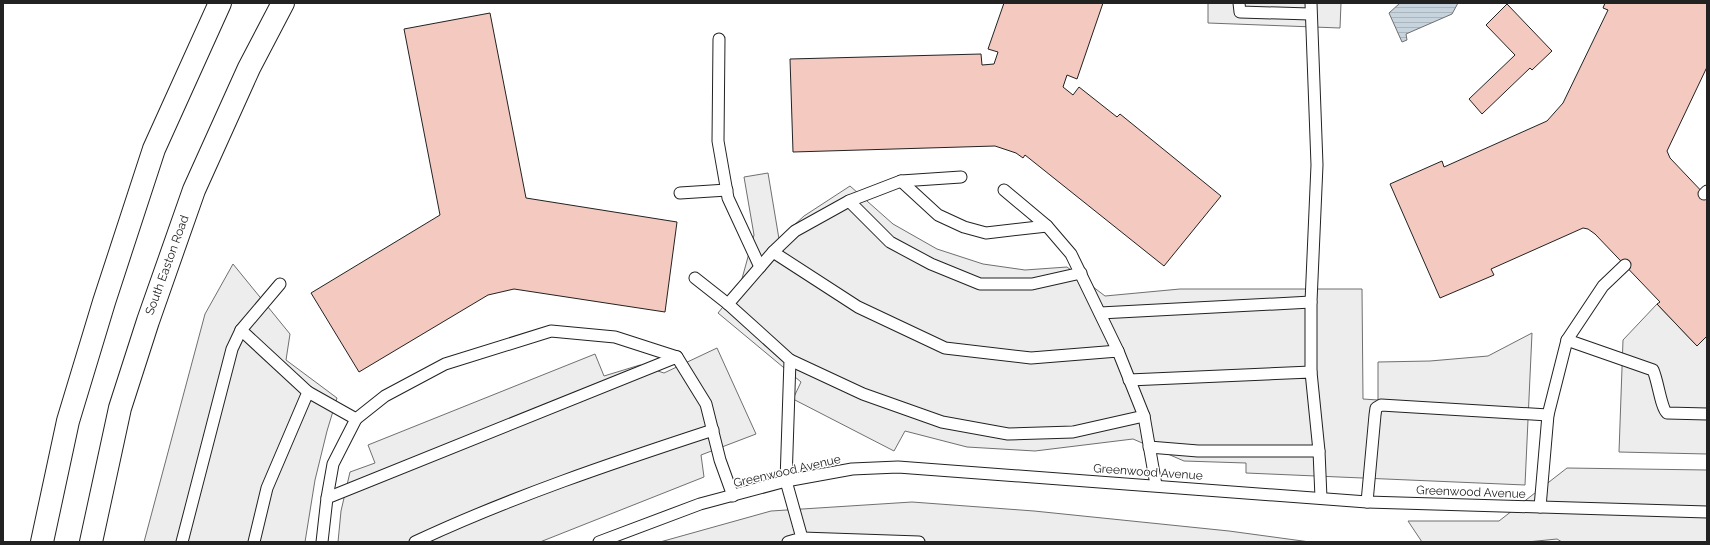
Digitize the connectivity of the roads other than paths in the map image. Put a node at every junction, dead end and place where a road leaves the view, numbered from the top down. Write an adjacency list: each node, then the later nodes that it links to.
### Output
1 (220, 3): 46 (main road)
2 (283, 3): 47 (main road, South Easton Road)
3 (1239, 3): 4 (lane)
4 (1311, 8): 19 (lane)
5 (719, 38): 8 (lane)
6 (961, 177): 7 (lane)
7 (901, 181): 11 (lane); 12 (lane)
8 (727, 190): 10 (lane); 15 (lane)
9 (1004, 190): 12 (lane)
10 (680, 193)
11 (849, 201): 13 (lane); 16 (lane)
12 (1047, 226): 16 (lane)
13 (773, 252): 15 (lane); 24 (lane)
14 (1625, 265): 23 (lane)
15 (760, 267): 20 (lane)
16 (1081, 273): 21 (lane)
17 (695, 278): 20 (lane)
18 (280, 284): 22 (lane)
19 (1311, 302): 21 (lane); 27 (lane)
20 (728, 304): 26 (lane)
21 (1100, 313): 24 (lane)
22 (241, 330): 29 (lane); 48 (lane)
23 (1566, 340): 30 (lane); 31 (lane)
24 (1118, 351): 28 (lane)
25 (677, 357): 33 (lane); 34 (lane); 40 (lane)
26 (790, 360): 32 (lane); 37 (lane)
27 (1311, 372): 28 (lane); 36 (lane)
28 (1129, 380): 32 (lane)
29 (308, 392): 33 (lane); 49 (lane)
30 (1548, 414): 42 (lane); 43 (lane)
31 (1707, 414)
32 (1144, 416): 35 (lane)
33 (356, 419): 40 (lane)
34 (713, 430): 39 (lane); 51 (lane)
35 (1149, 447): 36 (lane); 38 (lane)
36 (1319, 451): 41 (lane)
37 (786, 481): 38 (lane, Greenwood Avenue); 39 (lane, Greenwood Avenue); 45 (lane)
38 (1156, 485): 41 (lane, Greenwood Avenue)
39 (733, 496): 52 (lane, Greenwood Avenue)
40 (327, 498): 50 (lane)
41 (1321, 498): 42 (lane, Greenwood Avenue)
42 (1367, 502): 43 (lane, Greenwood Avenue)
43 (1540, 507): 44 (lane, Greenwood Avenue)
44 (1707, 512)
45 (802, 538): 53 (lane); 54 (lane)
46 (42, 542)
47 (91, 542)
48 (182, 542)
49 (254, 542)
50 (322, 542)
51 (416, 542)
52 (598, 542)
53 (788, 542)
54 (919, 542)

